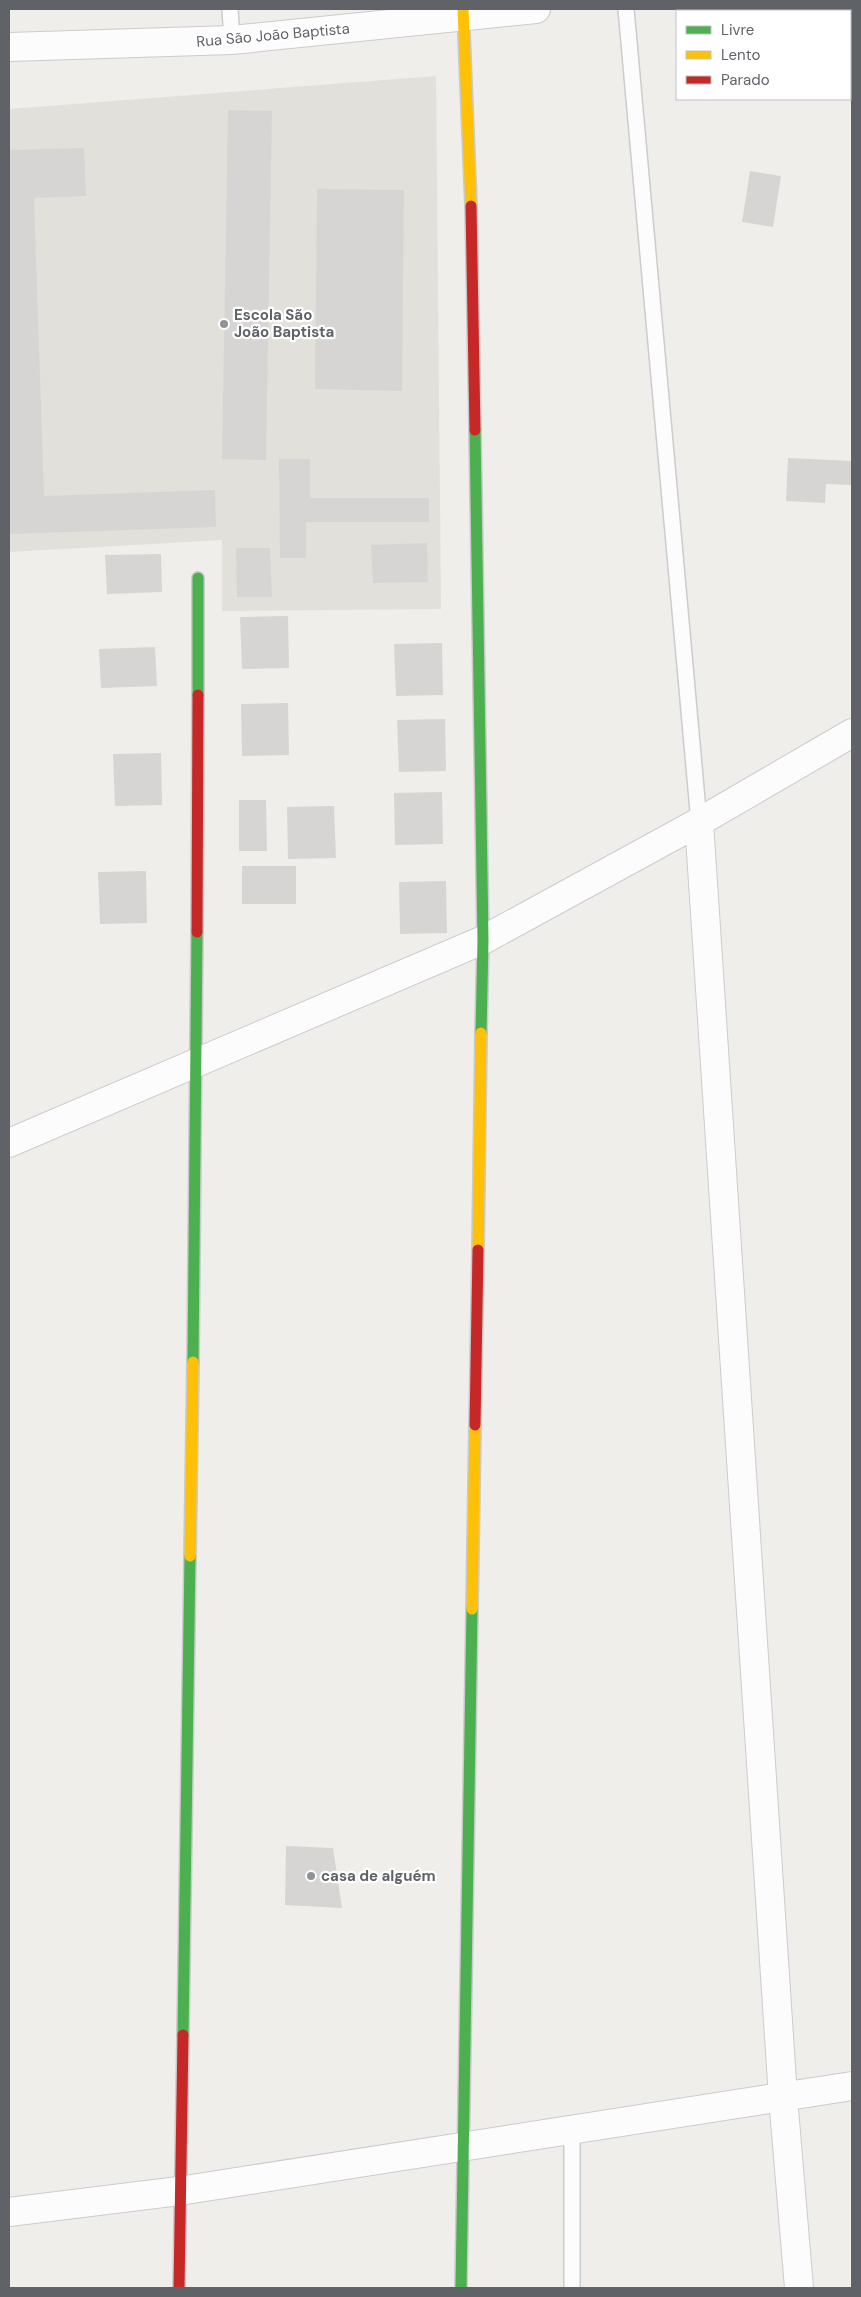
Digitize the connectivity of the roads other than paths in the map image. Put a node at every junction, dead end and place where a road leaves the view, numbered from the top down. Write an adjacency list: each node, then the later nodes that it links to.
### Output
1 (230, 9): 5 (lane)
2 (536, 9): 4 (street, Rua São João Baptista)
3 (626, 9): 9 (lane)
4 (463, 12): 5 (street, Rua São João Baptista); 10 (street)
5 (232, 40): 6 (street, Rua São João Baptista)
6 (9, 47)
7 (198, 578): 11 (street)
8 (852, 733): 9 (street)
9 (699, 822): 10 (street); 14 (street)
10 (483, 940): 11 (street); 16 (street)
11 (197, 1063): 12 (street); 17 (street)
12 (9, 1144)
13 (852, 2086): 14 (street)
14 (784, 2097): 15 (street); 22 (street)
15 (572, 2131): 16 (street); 21 (lane)
16 (464, 2148): 17 (street); 20 (street)
17 (179, 2191): 18 (street); 19 (street)
18 (9, 2212)
19 (179, 2288)
20 (461, 2288)
21 (572, 2288)
22 (799, 2288)

